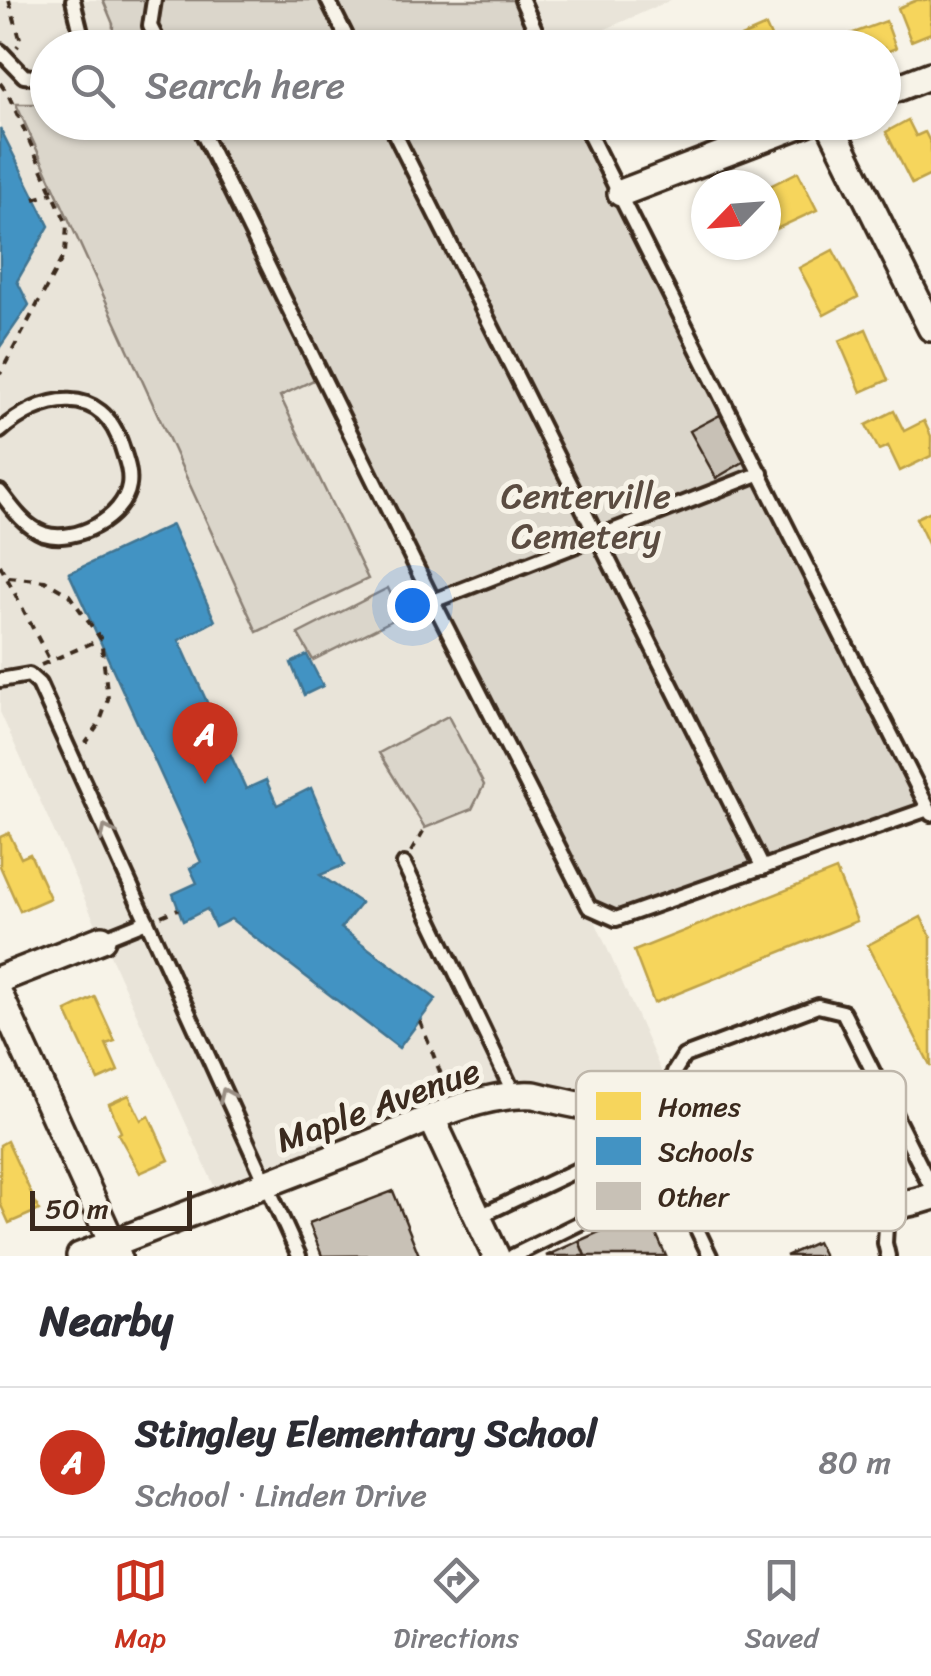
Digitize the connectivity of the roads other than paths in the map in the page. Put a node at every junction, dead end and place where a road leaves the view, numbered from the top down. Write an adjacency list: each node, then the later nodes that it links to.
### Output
1 (73, 0): 5 (lane)
2 (154, 0): 6 (lane)
3 (328, 0): 7 (lane)
4 (522, 0): 8 (lane)
5 (78, 30)
6 (152, 30)
7 (343, 30)
8 (535, 30)
9 (3, 54): 11 (lane)
10 (931, 75): 12 (street)
11 (30, 77)
12 (901, 87)
13 (207, 140): 24 (lane)
14 (398, 140): 23 (lane)
15 (592, 140): 18 (lane)
16 (760, 140): 18 (street)
17 (838, 140): 19 (street)
18 (621, 194): 21 (lane)
19 (931, 328)
20 (0, 430): 22 (lane)
21 (761, 474): 23 (lane); 26 (lane)
22 (0, 492)
23 (597, 537): 24 (lane); 28 (lane)
24 (433, 601): 28 (lane)
25 (0, 680): 29 (lane, one-way to 25)
26 (930, 812): 28 (lane)
27 (404, 864): 35 (lane)
28 (762, 868)
29 (147, 921): 30 (lane); 40 (lane, one-way to 29)
30 (102, 939): 31 (street)
31 (0, 979)
32 (0, 996): 48 (street)
33 (675, 1071): 34 (lane)
34 (874, 1071)
35 (514, 1094): 36 (street, Maple Avenue); 37 (street, Maple Avenue)
36 (576, 1106)
37 (443, 1115): 40 (street, Maple Avenue); 44 (street)
38 (906, 1136): 41 (lane)
39 (576, 1170): 44 (lane)
40 (267, 1184): 48 (street, Maple Avenue); 51 (lane)
41 (931, 1186)
42 (931, 1197): 43 (street, Maple Avenue)
43 (906, 1203)
44 (478, 1217): 49 (street)
45 (576, 1223): 49 (lane)
46 (698, 1231): 52 (lane)
47 (886, 1231): 53 (lane)
48 (115, 1250): 50 (street, Maple Avenue)
49 (498, 1255)
50 (80, 1256)
51 (299, 1256)
52 (710, 1256)
53 (888, 1256)

